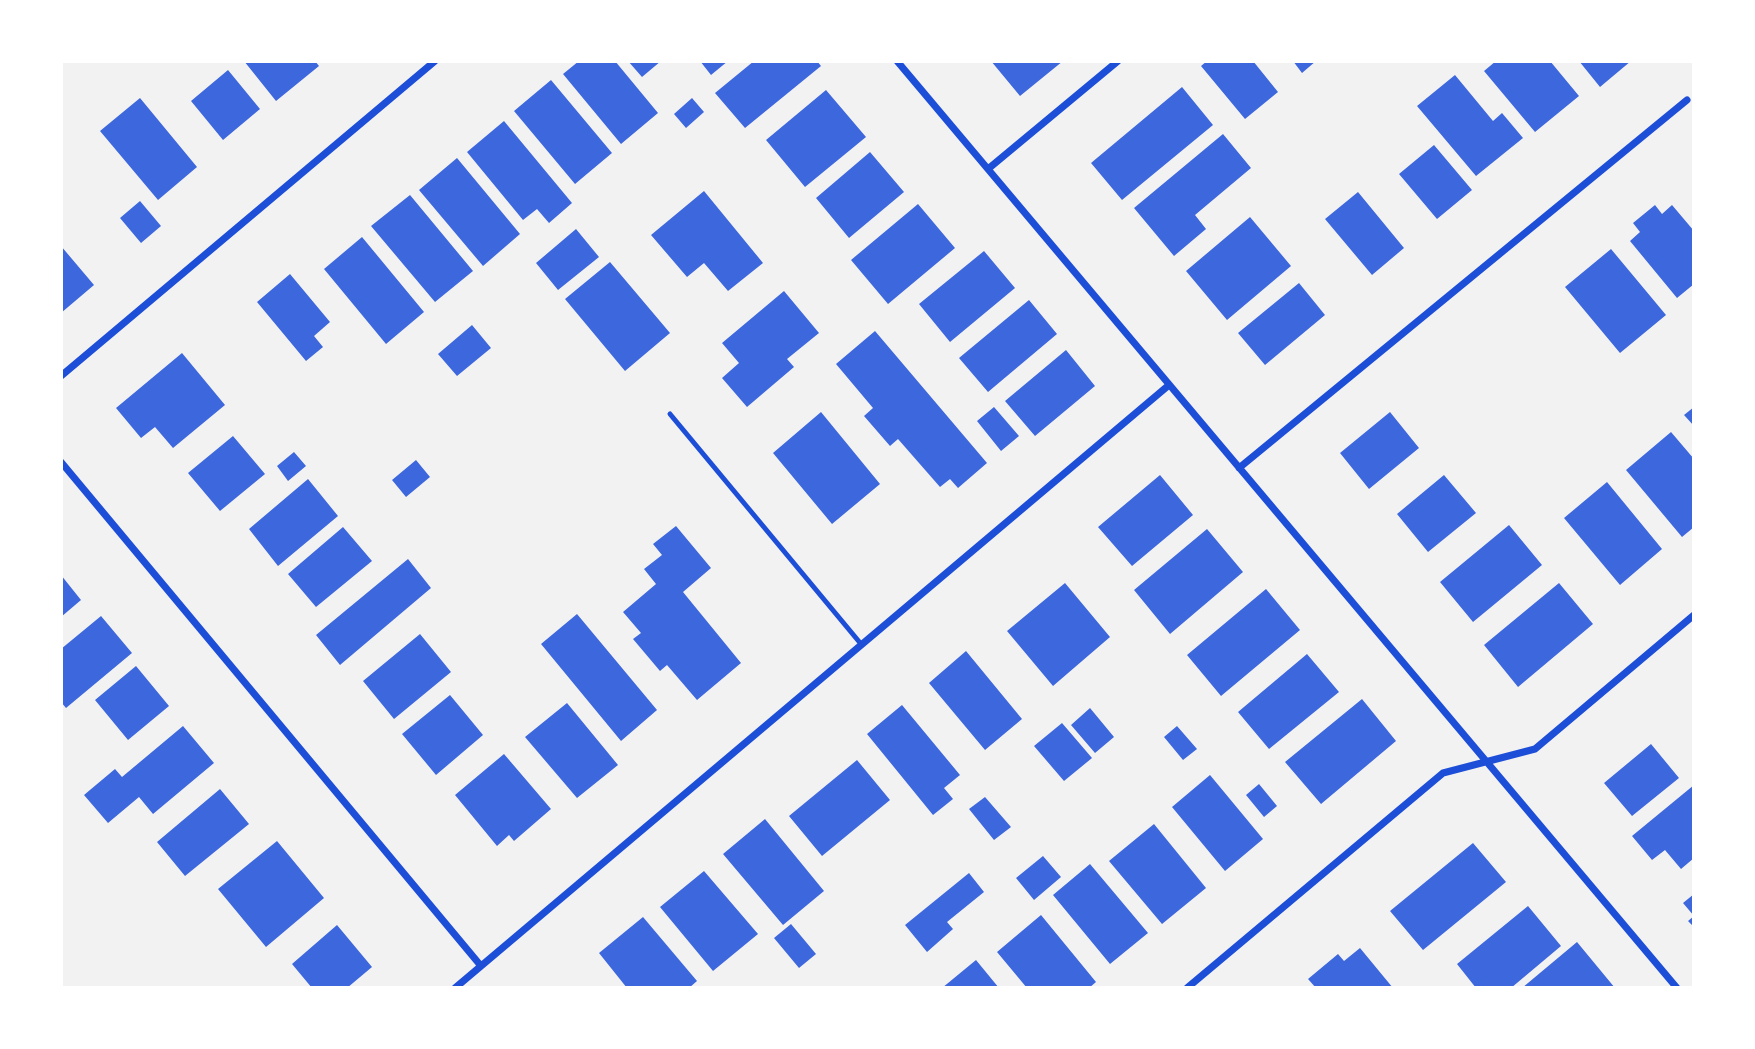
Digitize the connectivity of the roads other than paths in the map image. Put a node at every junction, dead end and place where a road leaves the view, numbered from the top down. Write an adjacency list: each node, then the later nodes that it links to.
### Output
1 (435, 61): 6 (street)
2 (897, 61): 5 (street)
3 (1118, 61): 5 (street)
4 (1687, 100): 10 (street)
5 (988, 169): 7 (street)
6 (61, 376)
7 (1169, 385): 10 (street); 12 (street)
8 (670, 414): 12 (lane)
9 (62, 463): 14 (street)
10 (1238, 468): 13 (street)
11 (1694, 615): 13 (street)
12 (862, 644): 14 (street)
13 (1486, 761): 16 (street); 17 (street)
14 (481, 966): 15 (street)
15 (455, 988)
16 (1187, 988)
17 (1677, 988)

